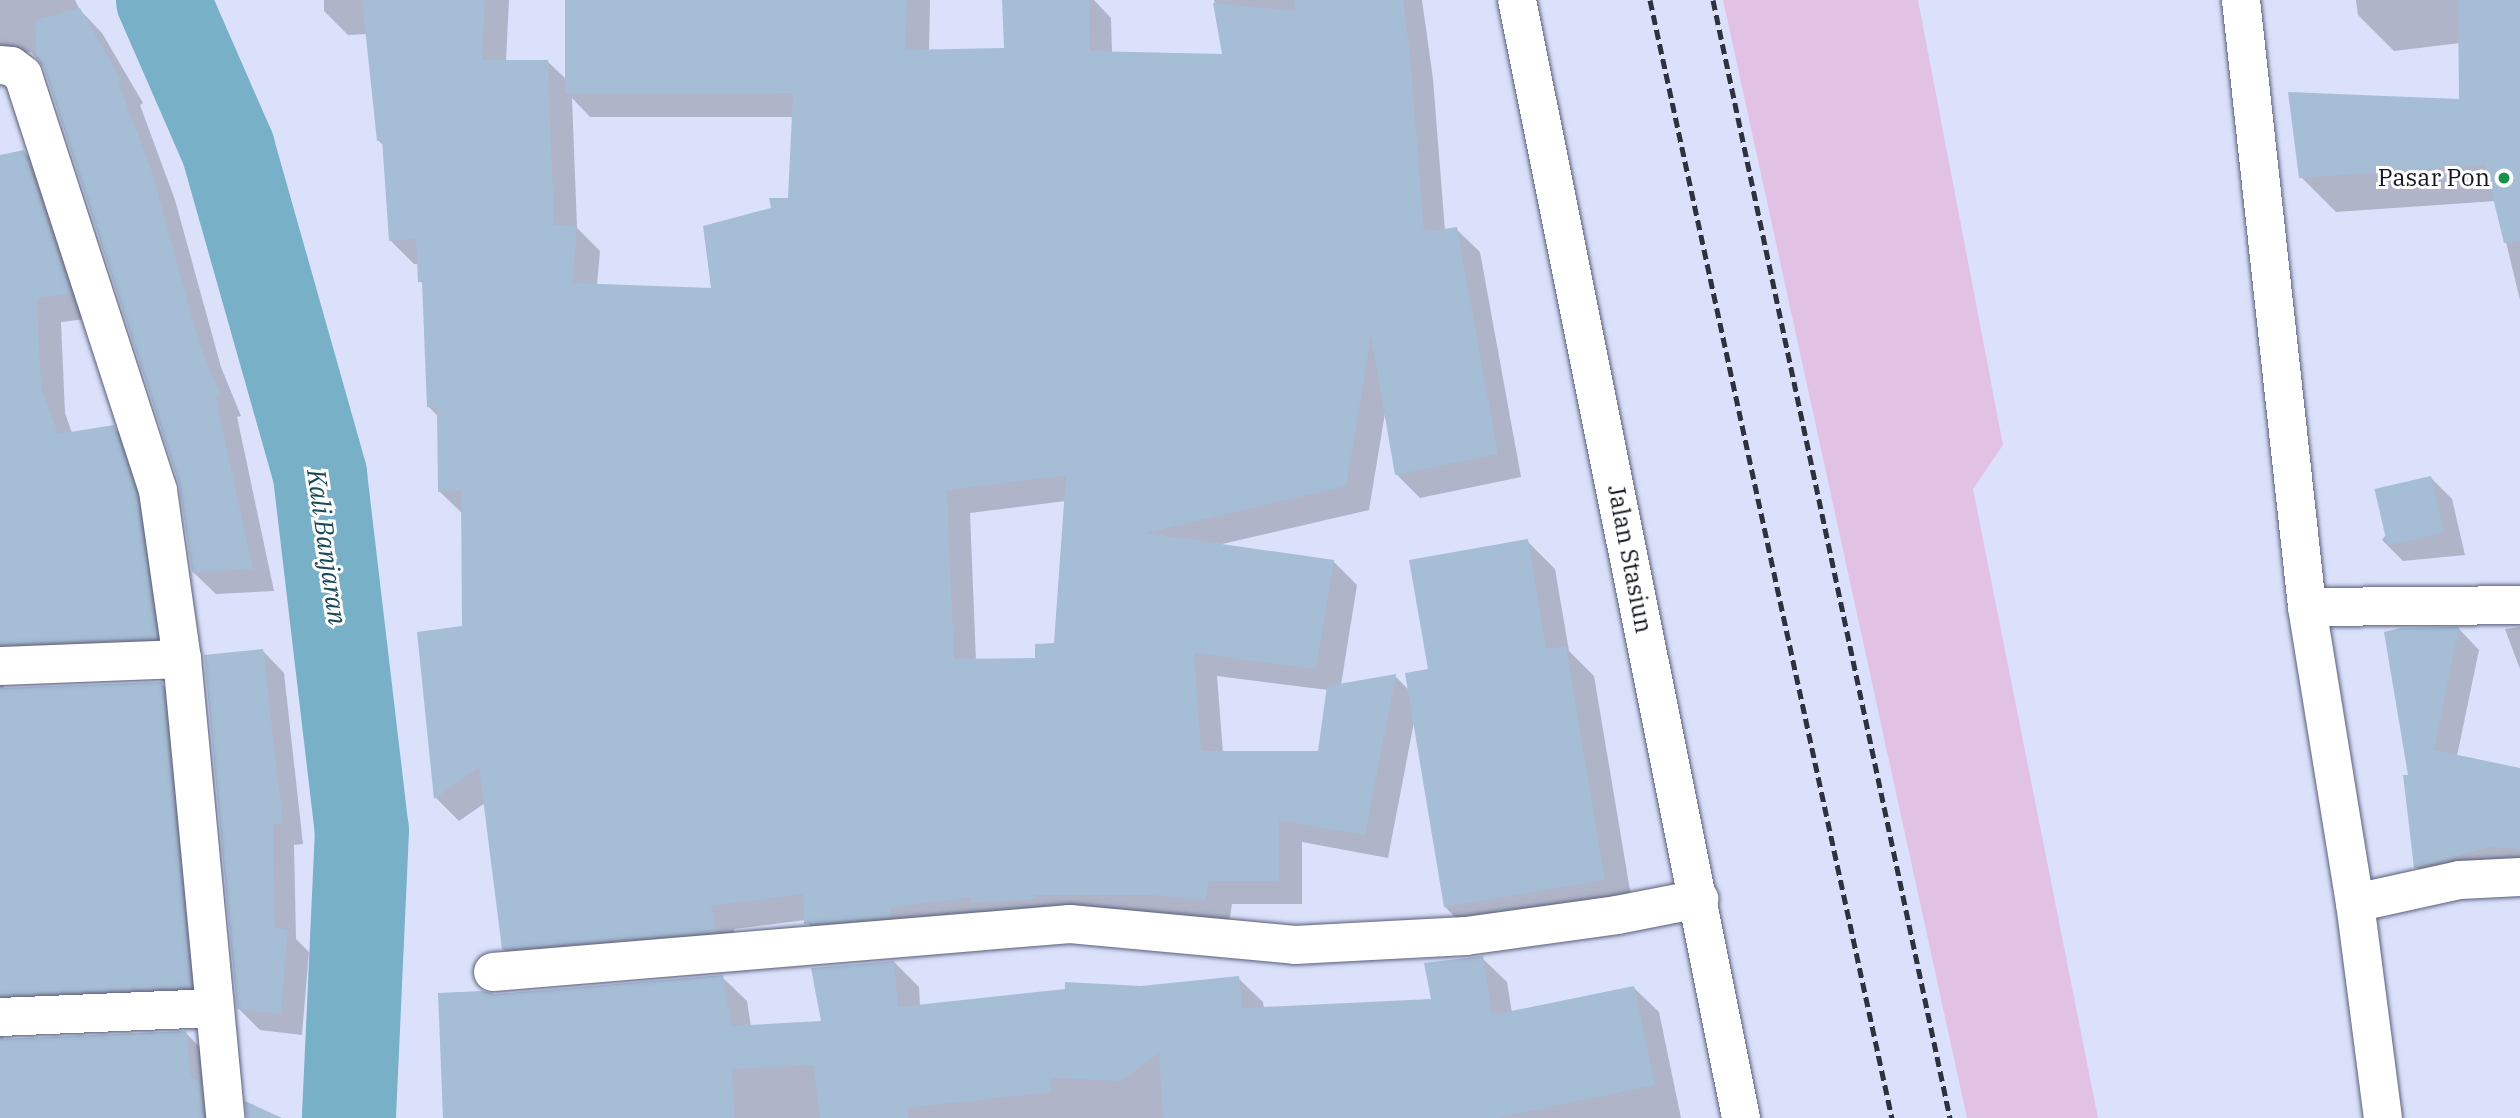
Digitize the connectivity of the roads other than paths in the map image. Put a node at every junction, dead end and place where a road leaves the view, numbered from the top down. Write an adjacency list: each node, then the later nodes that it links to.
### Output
1 (1517, 0): 9 (street, Jalan Stasiun)
2 (2241, 0): 5 (street)
3 (0, 65): 6 (street)
4 (2520, 605): 5 (street)
5 (2307, 607): 10 (street)
6 (181, 659): 7 (street); 12 (street)
7 (0, 666)
8 (2520, 877): 10 (street)
9 (1699, 899): 11 (street); 15 (street, Jalan Stasiun)
10 (2355, 903): 16 (street)
11 (493, 972)
12 (212, 1008): 13 (street); 14 (street)
13 (0, 1017)
14 (225, 1118)
15 (1741, 1118)
16 (2383, 1118)

